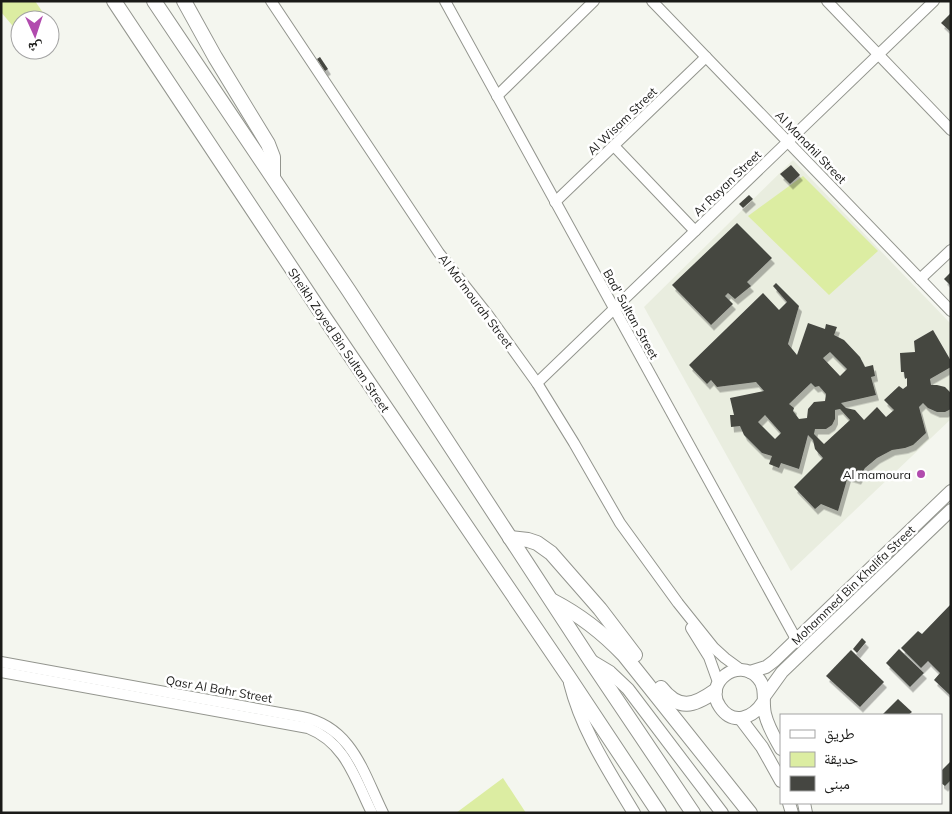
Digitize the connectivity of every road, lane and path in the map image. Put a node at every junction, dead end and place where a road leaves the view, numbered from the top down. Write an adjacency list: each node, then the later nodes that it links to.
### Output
1 (114, 1): 34 (highway, Sheikh Zayed Bin Sultan Street)
2 (154, 1): 16 (highway)
3 (184, 1): 16 (highway)
4 (270, 1): 23 (street, Al Ma'mourah Street)
5 (445, 1): 12 (street, Bad' Sultan Street)
6 (594, 1): 12 (street)
7 (652, 1): 11 (street, Al Manahil Street)
8 (827, 1): 10 (street)
9 (934, 1): 10 (street, Ar Rayan Street)
10 (878, 54): 13 (street); 14 (street, Ar Rayan Street)
11 (706, 57): 14 (street, Al Manahil Street); 15 (street, Al Wisam Street)
12 (497, 96): 17 (street, Bad' Sultan Street)
13 (951, 130)
14 (788, 142): 18 (street, Ar Rayan Street); 20 (street, Al Manahil Street)
15 (614, 146): 17 (street, Al Wisam Street); 18 (street)
16 (272, 177): 26 (highway)
17 (555, 202): 21 (street, Bad' Sultan Street)
18 (695, 231): 21 (street, Ar Rayan Street)
19 (951, 250): 20 (street)
20 (920, 279): 22 (street, Al Manahil Street)
21 (614, 309): 23 (street, Ar Rayan Street); 29 (street, Bad' Sultan Street)
22 (951, 311)
23 (537, 383): 28 (street, Al Ma'mourah Street)
24 (951, 492): 29 (main road, Mohammed Bin Khalifa Street)
25 (951, 510): 36 (main road, Mohammed Bin Khalifa Street)
26 (510, 538): 27 (highway); 35 (highway)
27 (551, 600): 30 (highway); 46 (highway)
28 (678, 603): 32 (street, Al Ma'mourah Street); 35 (street, Al Ma'mourah Street)
29 (796, 639): 32 (main road, Mohammed Bin Khalifa Street)
30 (590, 660): 44 (highway); 45 (main road)
31 (1, 662): 41 (street, Qasr Al Bahr Street)
32 (745, 671): 35 (main road); 36 (main road)
33 (1, 672): 40 (street, Qasr Al Bahr Street)
34 (568, 676): 42 (main road, Sheikh Zayed Bin Sultan Street); 43 (highway, Sheikh Zayed Bin Sultan Street)
35 (717, 687): 37 (main road)
36 (763, 699): 37 (main road); 38 (main road)
37 (740, 718): 39 (main road)
38 (780, 747)
39 (780, 779)
40 (372, 813)
41 (383, 813)
42 (634, 813)
43 (659, 813)
44 (693, 813)
45 (722, 813)
46 (750, 813)

